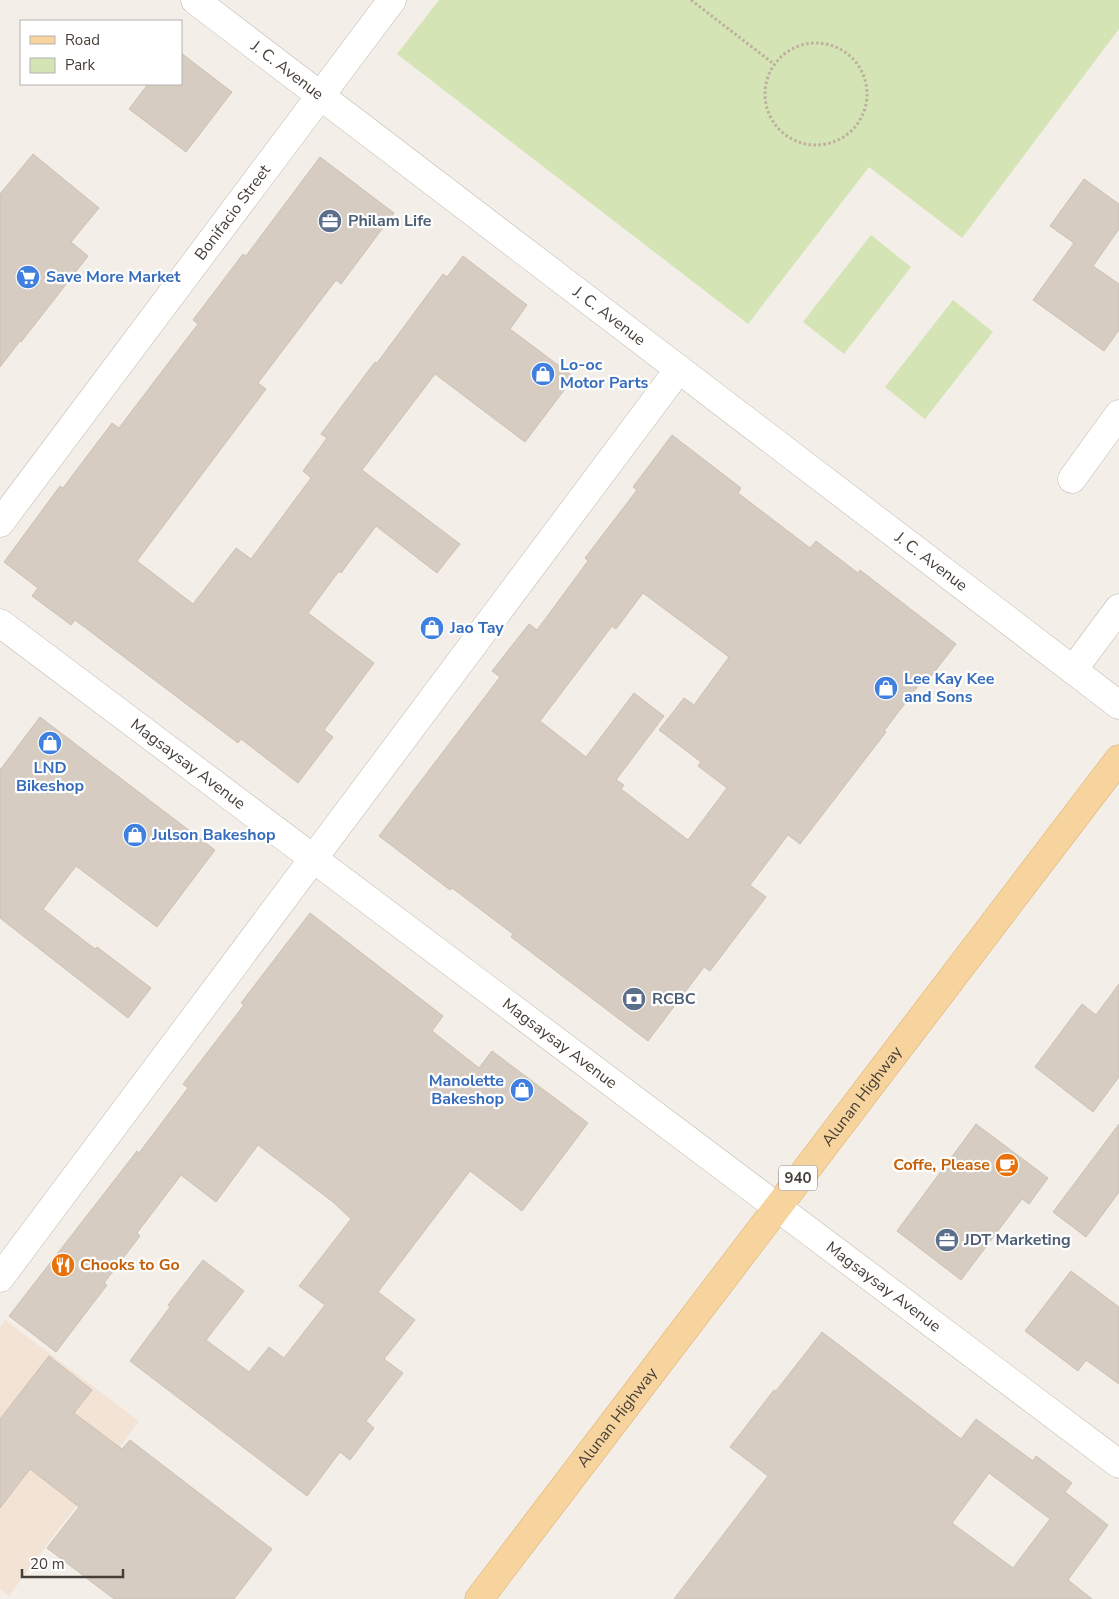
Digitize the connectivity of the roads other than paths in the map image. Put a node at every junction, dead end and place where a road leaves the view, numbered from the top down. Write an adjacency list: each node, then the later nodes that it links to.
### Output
1 (195, 0): 3 (street, J. C. Avenue)
2 (392, 0): 3 (street, Bonifacio Street)
3 (320, 96): 4 (street, J. C. Avenue); 7 (street, Bonifacio Street)
4 (679, 369): 10 (street, J. C. Avenue); 13 (street)
5 (1119, 414): 6 (street)
6 (1072, 479)
7 (0, 523)
8 (1119, 608): 10 (street)
9 (0, 623): 13 (street, Magsaysay Avenue)
10 (1073, 670): 11 (street, J. C. Avenue)
11 (1119, 705)
12 (1119, 759): 14 (main road, Alunan Highway / 940)
13 (314, 859): 14 (street, Magsaysay Avenue); 15 (street)
14 (777, 1207): 16 (street, Magsaysay Avenue); 17 (main road, Alunan Highway / 940)
15 (0, 1278)
16 (1119, 1464)
17 (479, 1599)

